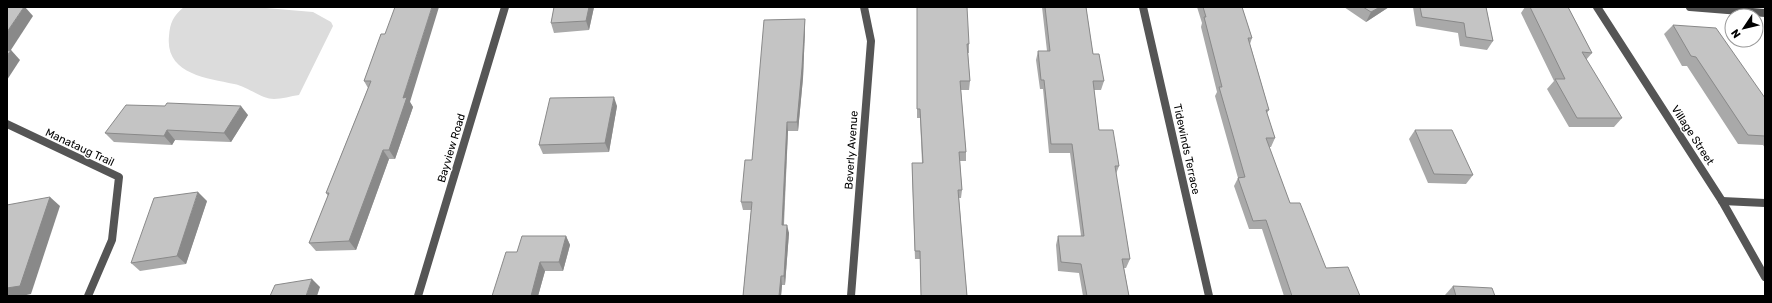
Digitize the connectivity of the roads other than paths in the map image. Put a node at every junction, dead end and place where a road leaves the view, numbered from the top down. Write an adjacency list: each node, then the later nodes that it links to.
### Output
1 (505, 7): 12 (street, Bayview Road)
2 (864, 7): 13 (street, Beverly Avenue)
3 (1143, 7): 14 (street, Tidewinds Terrace)
4 (1597, 7): 8 (street, Village Street)
5 (1690, 7): 6 (street)
6 (1765, 13)
7 (7, 124): 11 (street, Manataug Trail)
8 (1722, 201): 9 (street); 10 (street, Village Street)
9 (1765, 203)
10 (1765, 278)
11 (88, 296)
12 (418, 296)
13 (851, 296)
14 (1209, 296)

